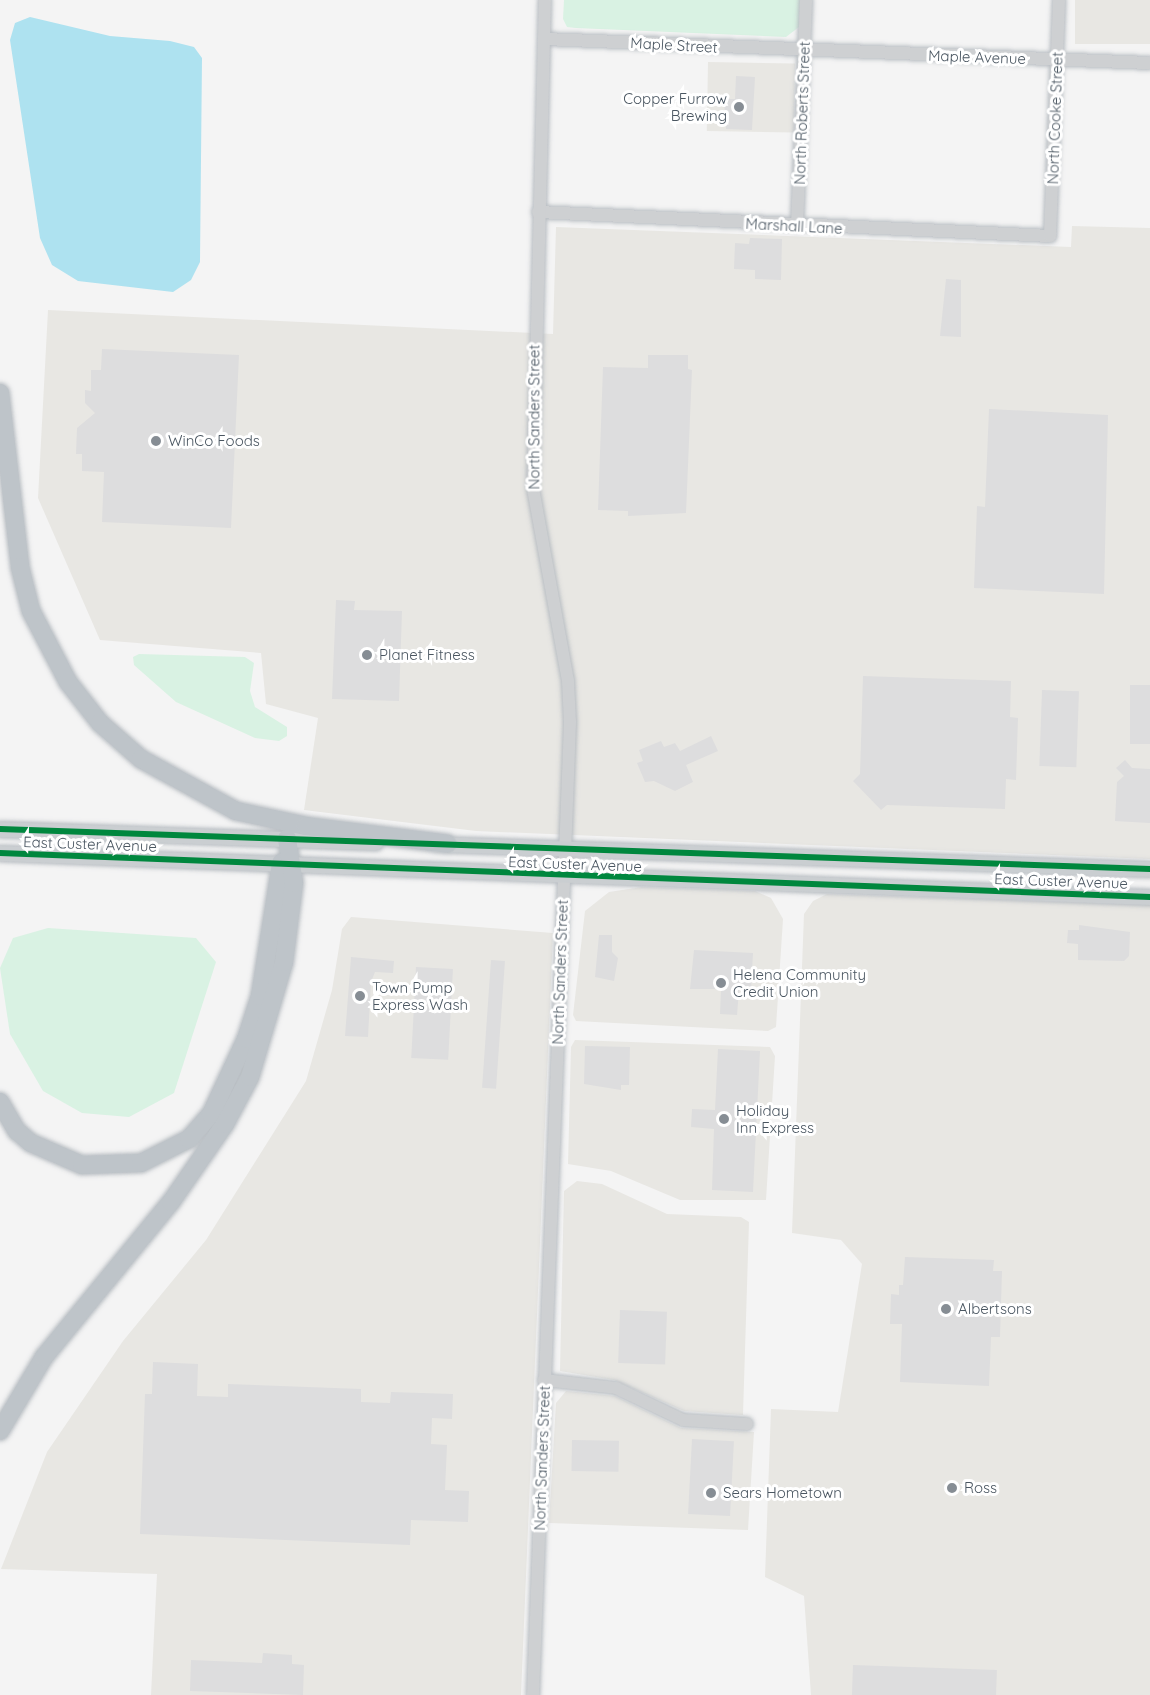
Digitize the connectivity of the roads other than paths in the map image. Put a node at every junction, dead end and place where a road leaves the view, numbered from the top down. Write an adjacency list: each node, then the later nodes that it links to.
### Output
1 (545, 0): 4 (street, North Sanders Street)
2 (806, 0): 5 (street, North Roberts Street)
3 (1059, 0): 6 (street, North Cooke Street)
4 (544, 39): 5 (street, Maple Street); 8 (street, North Sanders Street)
5 (804, 51): 6 (street, Maple Avenue); 9 (street, North Roberts Street)
6 (1057, 60): 7 (street, Maple Avenue); 10 (street, North Cooke Street)
7 (1150, 63)
8 (538, 212): 9 (street, Marshall Lane); 15 (street, North Sanders Street)
9 (797, 226): 10 (street, Marshall Lane)
10 (1050, 236)
11 (0, 393): 14 (highway)
12 (0, 829): 13 (main road, East Custer Avenue)
13 (288, 839): 14 (main road, East Custer Avenue); 17 (highway)
14 (448, 844): 15 (main road, East Custer Avenue)
15 (565, 848): 18 (main road, East Custer Avenue); 19 (street, North Sanders Street)
16 (0, 853): 17 (main road, East Custer Avenue)
17 (287, 863): 19 (main road, East Custer Avenue); 21 (highway); 24 (highway)
18 (1150, 869)
19 (564, 875): 20 (main road, East Custer Avenue); 22 (street, North Sanders Street)
20 (1150, 897)
21 (0, 1102)
22 (544, 1380): 23 (street); 25 (street, North Sanders Street)
23 (747, 1424)
24 (0, 1431)
25 (533, 1695)

